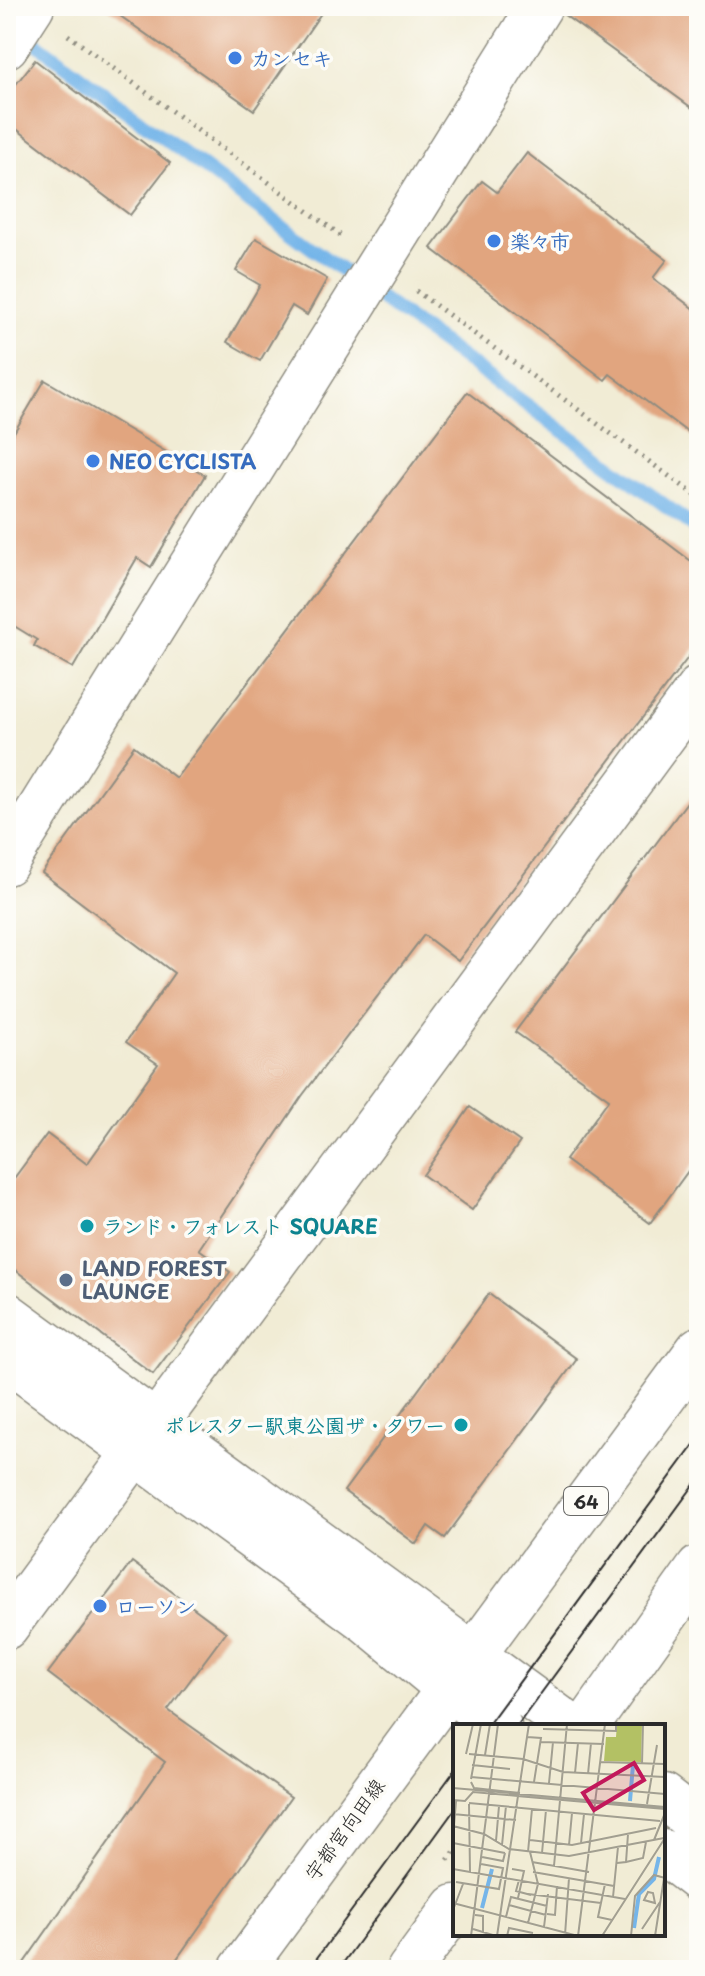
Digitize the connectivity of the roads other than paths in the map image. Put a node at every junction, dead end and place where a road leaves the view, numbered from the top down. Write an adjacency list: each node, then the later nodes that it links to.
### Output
1 (32, 6): 3 (street)
2 (540, 6): 5 (street)
3 (6, 46)
4 (699, 688): 9 (street)
5 (6, 863)
6 (6, 1314): 9 (street)
7 (699, 1349): 12 (street, 64)
8 (6, 1358): 9 (street)
9 (146, 1438): 11 (street); 12 (street); 13 (street)
10 (699, 1568): 16 (street)
11 (6, 1627)
12 (474, 1654): 13 (street, 64); 15 (street)
13 (448, 1688): 14 (street); 22 (street, 宇都宮向田線 / 64)
14 (496, 1724)
15 (567, 1724)
16 (588, 1724)
17 (665, 1799): 18 (street)
18 (699, 1825)
19 (665, 1854): 20 (street)
20 (699, 1880)
21 (453, 1910): 23 (street)
22 (241, 1970)
23 (409, 1970)

